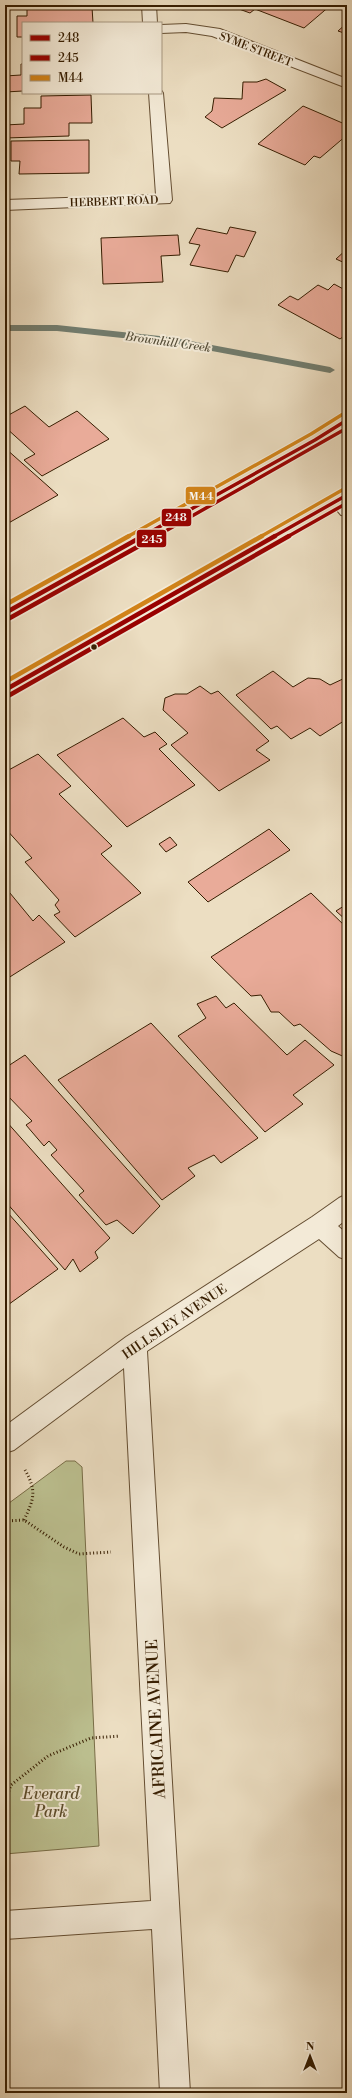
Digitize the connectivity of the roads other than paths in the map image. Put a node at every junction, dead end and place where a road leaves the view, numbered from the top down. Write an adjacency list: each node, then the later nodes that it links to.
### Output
1 (149, 5): 2 (street)
2 (150, 22)
3 (162, 29): 4 (street, SYME STREET)
4 (347, 84)
5 (156, 94): 6 (street, HERBERT ROAD)
6 (5, 205)
7 (347, 420): 9 (highway)
8 (344, 502): 10 (highway)
9 (5, 613)
10 (5, 690)
11 (347, 1205): 12 (street, HILLSLEY AVENUE)
12 (320, 1225): 13 (street); 14 (street, HILLSLEY AVENUE)
13 (347, 1249)
14 (136, 1345): 15 (street, HILLSLEY AVENUE); 16 (street, AFRICAINE AVENUE)
15 (5, 1441)
16 (164, 1914): 17 (street); 18 (street, AFRICAINE AVENUE)
17 (5, 1925)
18 (175, 2093)

